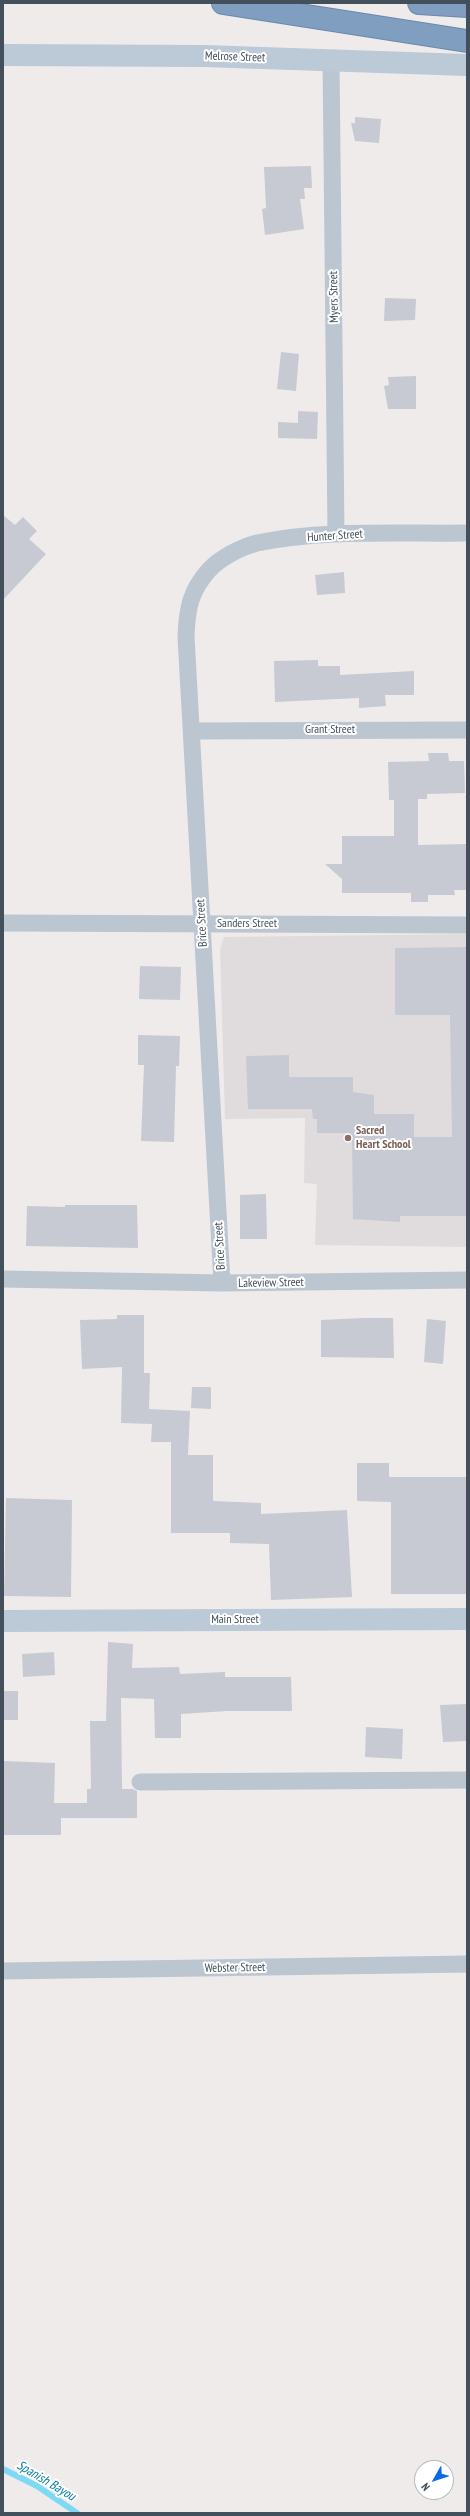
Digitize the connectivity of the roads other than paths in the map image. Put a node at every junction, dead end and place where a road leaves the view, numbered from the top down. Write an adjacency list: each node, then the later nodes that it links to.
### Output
1 (223, 3): 4 (highway)
2 (419, 3): 3 (highway)
3 (467, 6)
4 (467, 41)
5 (3, 55): 6 (main road, Melrose Street)
6 (331, 60): 7 (main road, Melrose Street); 9 (street, Myers Street)
7 (467, 65)
8 (467, 533): 9 (street, Hunter Street)
9 (336, 534): 10 (street, Hunter Street)
10 (210, 569): 12 (street, Brice Street)
11 (467, 730): 12 (street, Grant Street)
12 (192, 731): 14 (street, Brice Street)
13 (3, 923): 14 (street, Sanders Street)
14 (202, 924): 15 (street, Sanders Street); 18 (street, Brice Street)
15 (467, 925)
16 (3, 1279): 18 (street, Lakeview Street)
17 (467, 1280): 18 (street, Lakeview Street)
18 (222, 1283)
19 (467, 1619): 20 (main road, Main Street)
20 (3, 1621)
21 (467, 1780): 22 (street)
22 (140, 1782)
23 (467, 1964): 24 (street, Webster Street)
24 (3, 1971)

